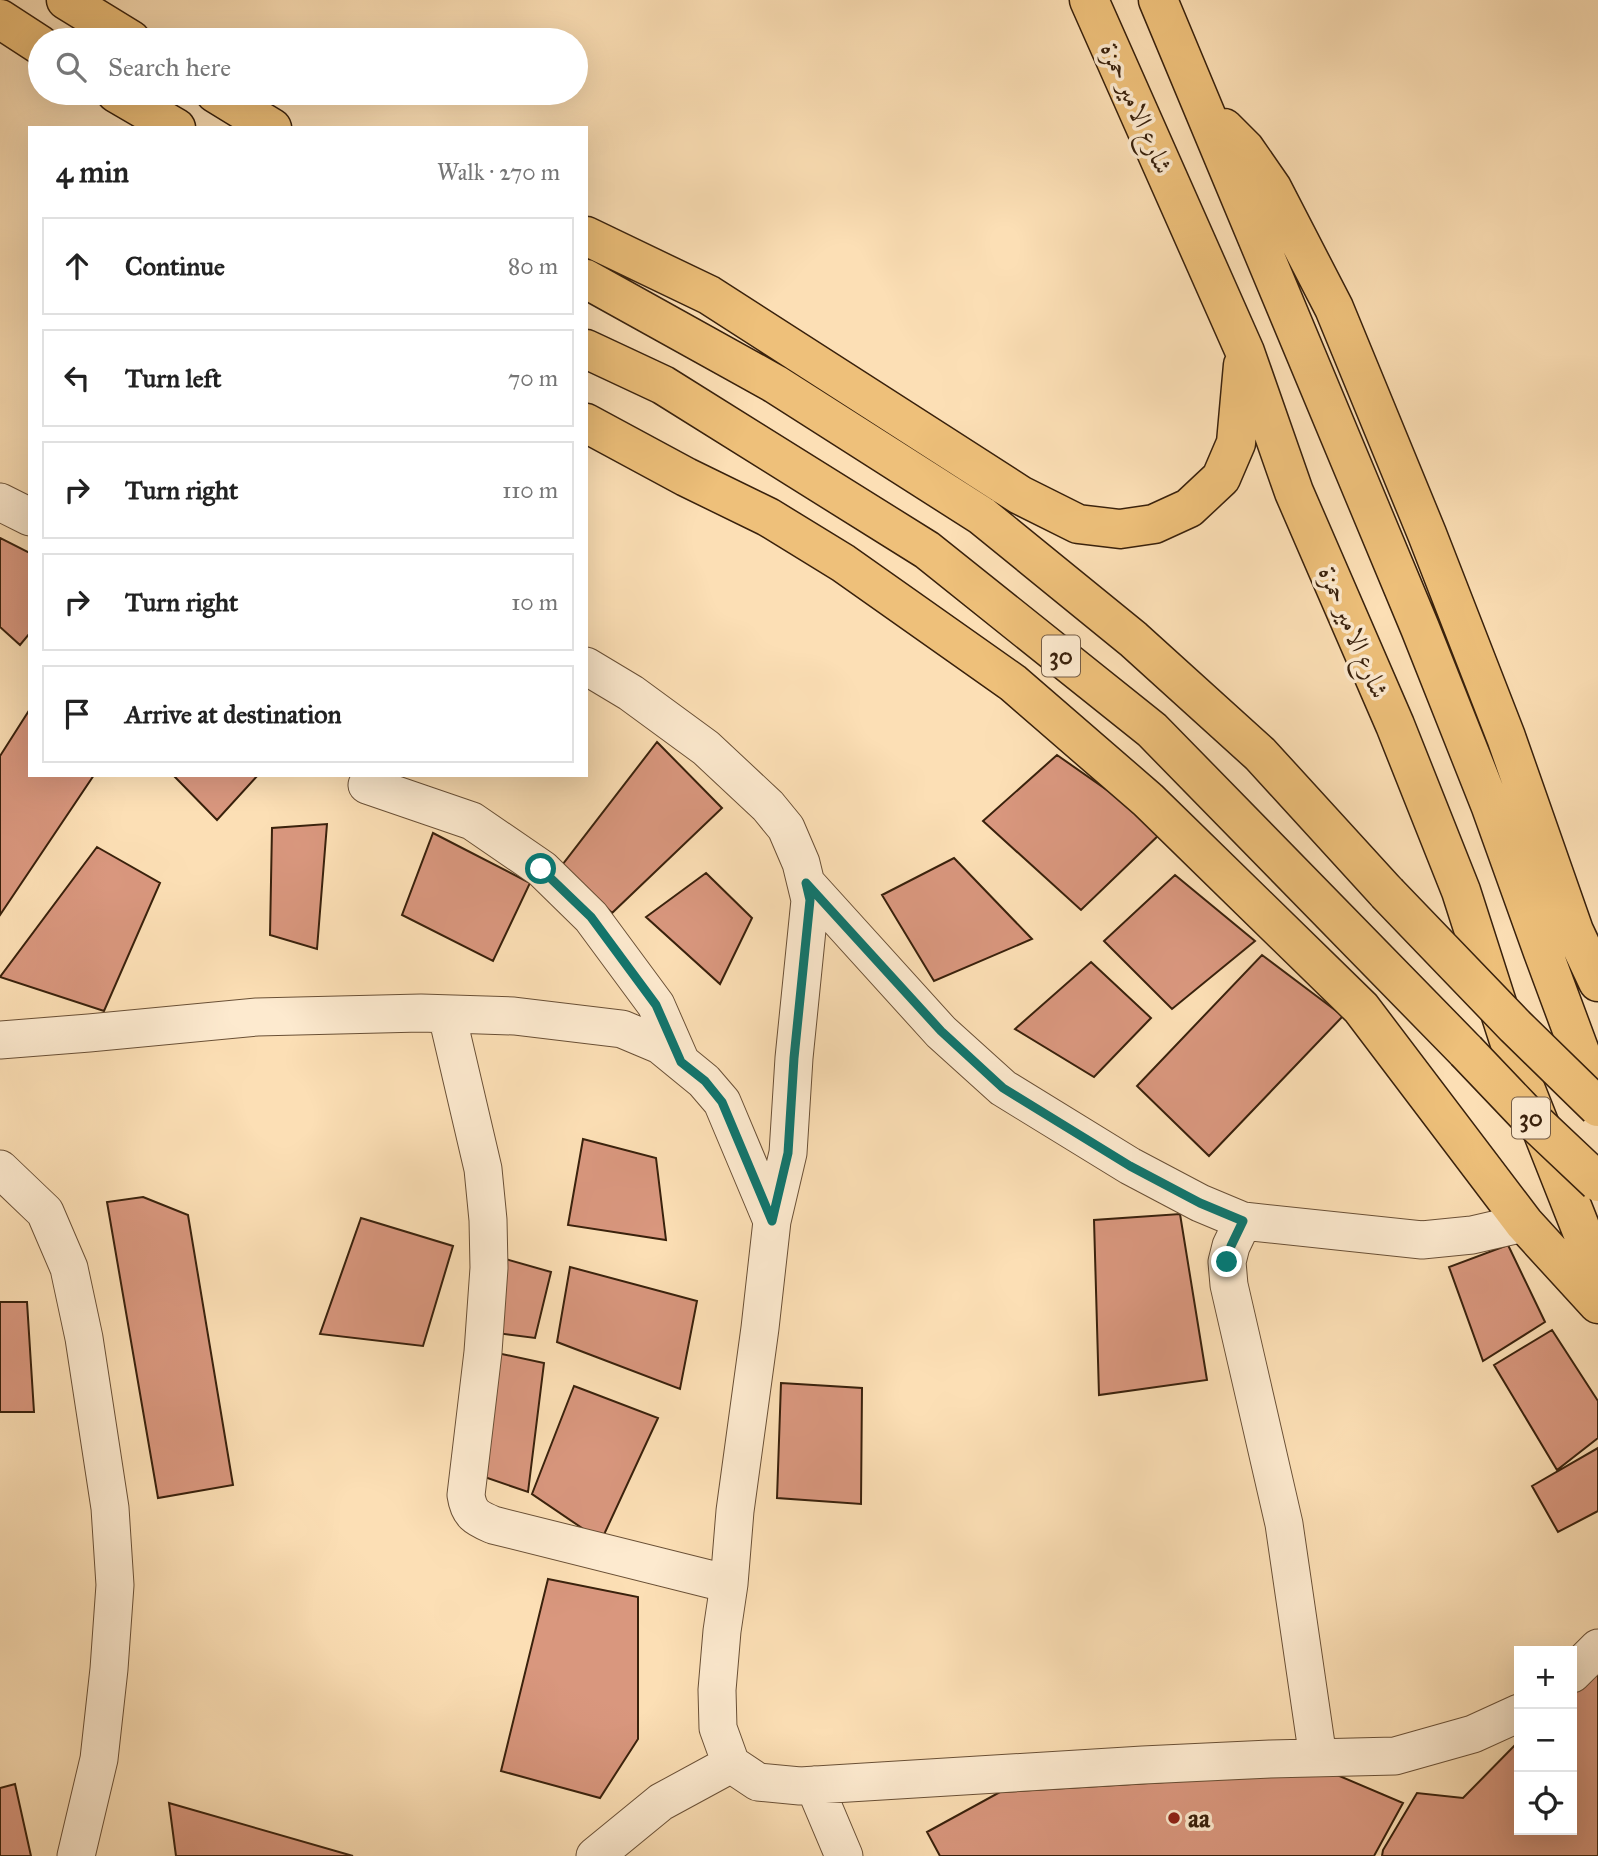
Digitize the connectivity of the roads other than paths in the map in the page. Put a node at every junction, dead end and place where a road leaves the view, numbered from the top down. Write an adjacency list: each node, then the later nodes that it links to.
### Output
1 (66, 0): 5 (main road)
2 (1089, 0): 15 (main road, شارع الامير حمزة)
3 (1158, 0): 9 (main road)
4 (0, 19): 6 (main road)
5 (112, 28)
6 (28, 37)
7 (137, 105): 10 (main road)
8 (235, 105): 11 (main road)
9 (1204, 108): 22 (main road); 26 (main road)
10 (173, 126)
11 (269, 126)
12 (588, 237): 15 (main road)
13 (588, 280): 27 (main road, 30, bridge)
14 (588, 350): 29 (main road, 30, bridge)
15 (1245, 352): 33 (main road, شارع الامير حمزة)
16 (588, 424): 32 (main road)
17 (0, 502): 18 (street)
18 (28, 516)
19 (588, 667): 21 (street)
20 (367, 785): 25 (street)
21 (806, 883): 30 (street); 31 (street)
22 (1598, 982)
23 (447, 1014): 24 (street); 25 (street); 35 (street)
24 (0, 1040)
25 (681, 1062): 30 (street)
26 (1598, 1094)
27 (1598, 1107)
28 (0, 1169): 42 (street)
29 (1598, 1182)
30 (772, 1221): 35 (street)
31 (1243, 1221): 32 (street); 39 (street)
32 (1524, 1223): 34 (main road)
33 (1598, 1272)
34 (1598, 1304)
35 (729, 1584): 40 (street)
36 (1598, 1648): 37 (street)
37 (1577, 1669)
38 (1514, 1715): 39 (street)
39 (1318, 1758): 41 (street)
40 (731, 1764): 41 (street); 43 (street)
41 (814, 1785): 44 (street)
42 (76, 1856)
43 (595, 1856)
44 (844, 1856)

